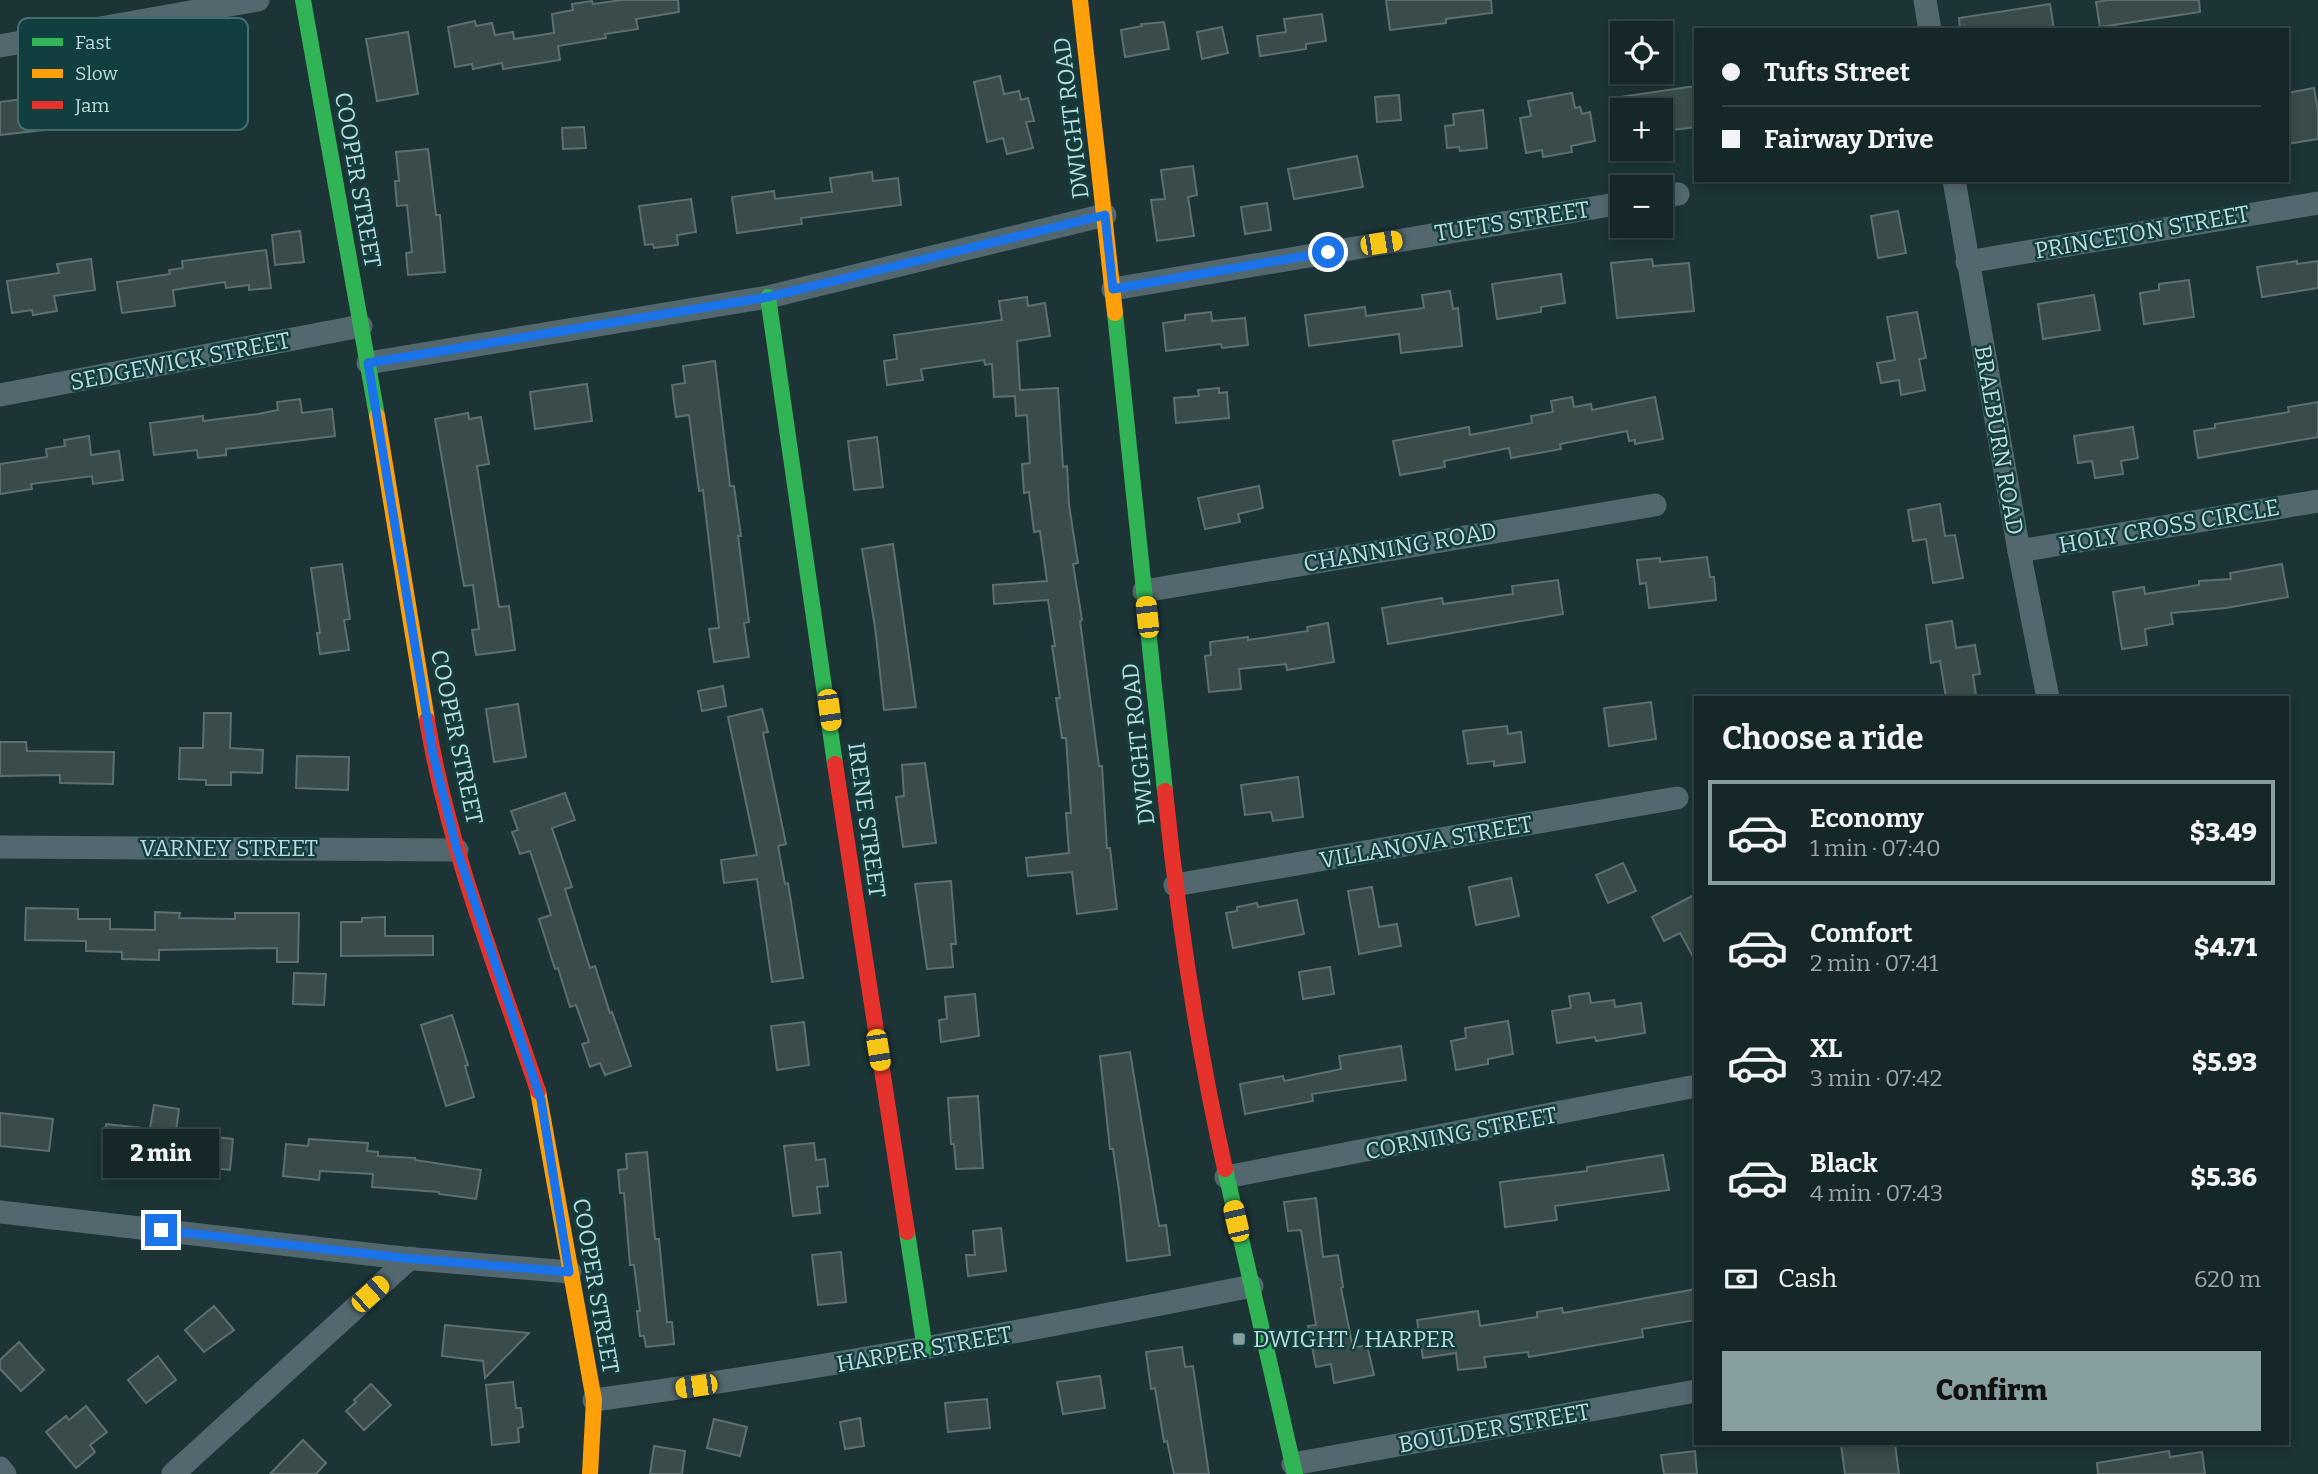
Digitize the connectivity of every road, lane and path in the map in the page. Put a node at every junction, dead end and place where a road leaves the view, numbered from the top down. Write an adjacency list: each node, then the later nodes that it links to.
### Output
1 (258, 0): 5 (street)
2 (303, 0): 16 (street, COOPER STREET)
3 (1080, 0): 12 (street, DWIGHT ROAD)
4 (1925, 0): 6 (street)
5 (157, 18)
6 (1930, 28)
7 (18, 43): 8 (street)
8 (0, 46)
9 (1954, 182): 13 (street, BRAEBURN ROAD)
10 (2318, 203): 13 (street, PRINCETON STREET)
11 (1610, 205): 14 (street, TUFTS STREET)
12 (1105, 215): 14 (street, DWIGHT ROAD); 15 (street)
13 (1967, 262): 21 (street, BRAEBURN ROAD)
14 (1113, 289): 22 (street, DWIGHT ROAD)
15 (768, 297): 17 (street); 34 (street, IRENE STREET)
16 (360, 326): 17 (street, COOPER STREET); 18 (street, SEDGEWICK STREET)
17 (368, 363): 26 (street, COOPER STREET)
18 (0, 395)
19 (2318, 501): 21 (street, HOLY CROSS CIRCLE)
20 (1655, 505): 22 (street, CHANNING ROAD)
21 (2019, 551): 23 (street, BRAEBURN ROAD)
22 (1144, 591): 27 (street, DWIGHT ROAD)
23 (2048, 696)
24 (1676, 798): 27 (street, VILLANOVA STREET)
25 (0, 847): 26 (street, VARNEY STREET)
26 (457, 850): 32 (street, COOPER STREET)
27 (1175, 885): 29 (street, DWIGHT ROAD)
28 (1694, 1086): 29 (street, CORNING STREET)
29 (1226, 1177): 33 (street, DWIGHT ROAD)
30 (0, 1212): 31 (street)
31 (410, 1258): 32 (street); 40 (street)
32 (569, 1272): 36 (street, COOPER STREET)
33 (1252, 1286): 34 (street, HARPER STREET); 38 (street, DWIGHT ROAD)
34 (925, 1349): 36 (street, HARPER STREET)
35 (1694, 1391): 38 (street, BOULDER STREET)
36 (594, 1400): 41 (street, COOPER STREET)
37 (0, 1468): 39 (street)
38 (1294, 1469)
39 (5, 1474)
40 (173, 1474)
41 (590, 1474)

